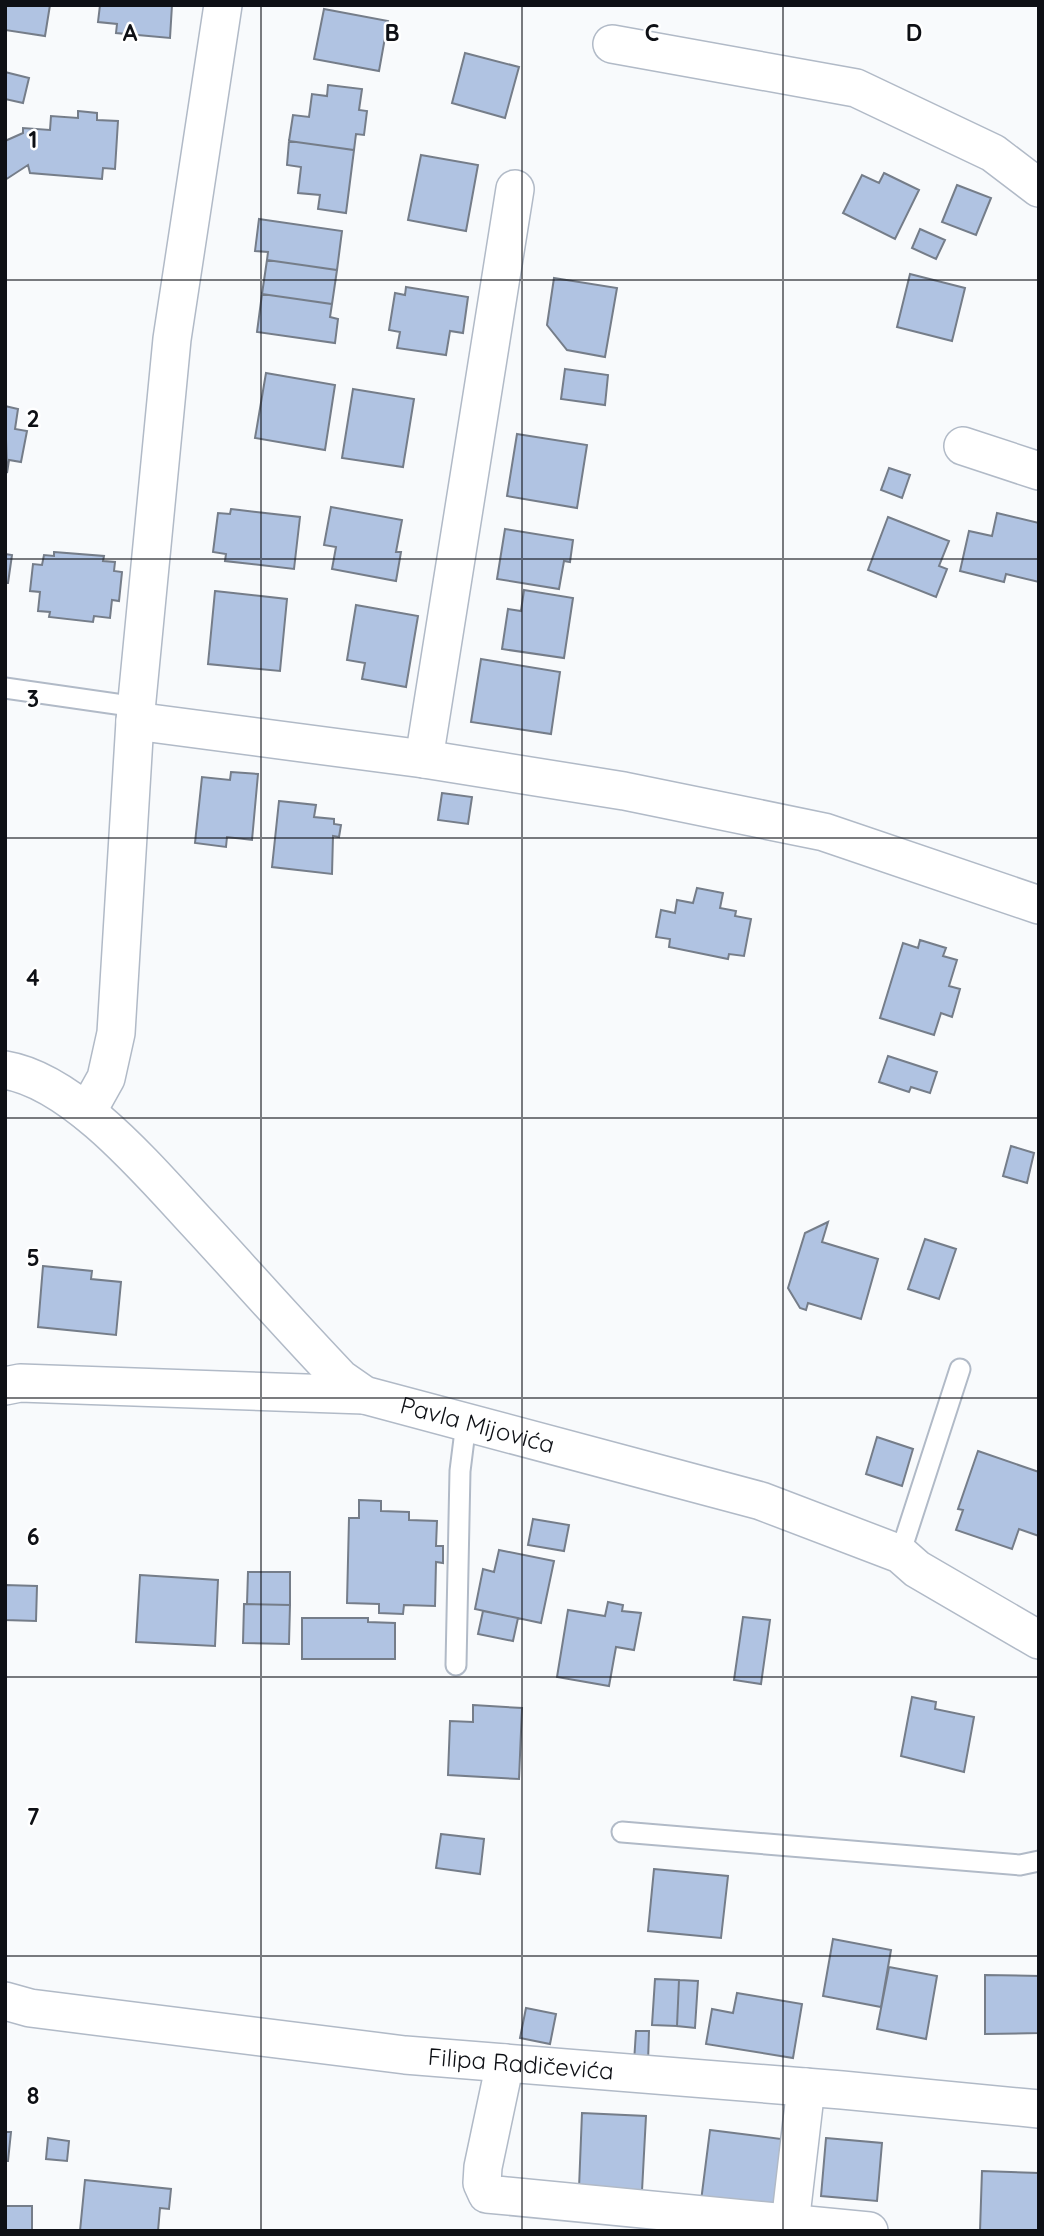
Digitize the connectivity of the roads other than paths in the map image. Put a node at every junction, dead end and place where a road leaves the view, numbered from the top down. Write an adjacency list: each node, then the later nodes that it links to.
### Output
1 (223, 5): 8 (street)
2 (612, 44): 3 (street)
3 (1039, 188)
4 (515, 190): 9 (street)
5 (963, 446): 6 (street)
6 (1039, 471)
7 (5, 688): 8 (lane)
8 (136, 714): 9 (street); 12 (street)
9 (424, 760): 10 (street)
10 (1039, 905)
11 (5, 1070): 12 (street, Pavla Mijovića)
12 (87, 1112): 15 (street, Pavla Mijovića)
13 (960, 1370): 17 (lane)
14 (5, 1387): 15 (street)
15 (363, 1395): 16 (street, Pavla Mijovića)
16 (466, 1423): 17 (street, Pavla Mijovića); 19 (lane)
17 (900, 1554): 18 (street, Pavla Mijovića)
18 (1039, 1640)
19 (456, 1665)
20 (622, 1832): 21 (lane)
21 (1039, 1861)
22 (5, 2001): 23 (street, Filipa Radičevića)
23 (505, 2063): 24 (street, Filipa Radičevića); 26 (street)
24 (806, 2087): 25 (street, Filipa Radičevića); 26 (street)
25 (1039, 2109)
26 (790, 2227): 27 (street)
27 (869, 2231)

